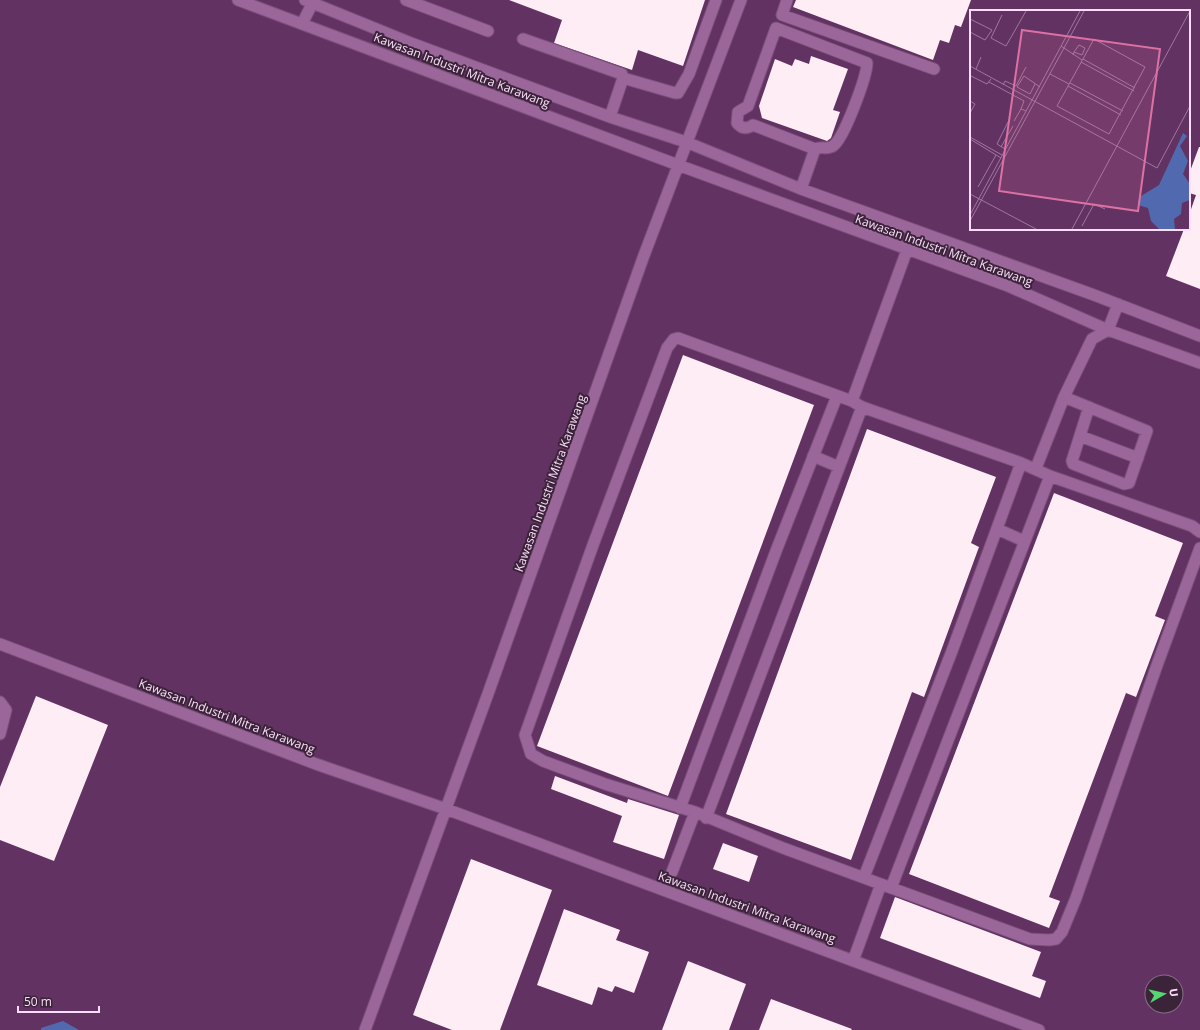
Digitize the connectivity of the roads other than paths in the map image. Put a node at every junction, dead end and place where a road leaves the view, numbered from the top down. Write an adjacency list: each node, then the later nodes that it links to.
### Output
1 (238, 0): 7 (street, Kawasan Industri Mitra Karawang)
2 (406, 0): 8 (street)
3 (716, 0): 11 (street)
4 (741, 0): 13 (street)
5 (787, 0): 10 (street)
6 (311, 1): 7 (street); 12 (street, Kawasan Industri Mitra Karawang)
7 (302, 24): 15 (street, Kawasan Industri Mitra Karawang)
8 (488, 31)
9 (522, 40): 11 (street)
10 (934, 69)
11 (623, 78): 12 (street)
12 (610, 117): 13 (street, Kawasan Industri Mitra Karawang)
13 (686, 142): 15 (street); 16 (street, Kawasan Industri Mitra Karawang)
14 (815, 149): 14 (street); 16 (street)
15 (678, 165): 17 (street, Kawasan Industri Mitra Karawang); 42 (street, Kawasan Industri Mitra Karawang)
16 (801, 189): 18 (street, Kawasan Industri Mitra Karawang)
17 (907, 250): 19 (street, Kawasan Industri Mitra Karawang); 24 (street)
18 (1118, 304): 19 (street); 20 (street, Kawasan Industri Mitra Karawang)
19 (1108, 330): 21 (street, Kawasan Industri Mitra Karawang); 23 (street)
20 (1200, 336)
21 (1200, 363)
22 (837, 396): 24 (street); 28 (street); 41 (street)
23 (1064, 398): 26 (street); 32 (street)
24 (852, 401): 25 (street)
25 (862, 407): 30 (street); 31 (street)
26 (1089, 407): 27 (street); 29 (street)
27 (1080, 436): 29 (street); 29 (street)
28 (813, 456): 31 (street); 41 (street)
29 (1138, 458)
30 (1021, 463): 32 (street); 34 (street)
31 (839, 467): 44 (street)
32 (1036, 468): 33 (street)
33 (1050, 476): 35 (street); 36 (street)
34 (997, 529): 36 (street); 46 (street)
35 (1200, 532)
36 (1024, 541): 47 (street)
37 (1200, 548): 47 (street)
38 (0, 644): 42 (street, Kawasan Industri Mitra Karawang)
39 (0, 702): 40 (street)
40 (0, 734)
41 (680, 808): 43 (street)
42 (446, 809): 48 (street, Kawasan Industri Mitra Karawang); 49 (street, Kawasan Industri Mitra Karawang)
43 (695, 812): 44 (street); 45 (street)
44 (706, 818): 46 (street)
45 (672, 872)
46 (864, 877): 47 (street)
47 (886, 886): 48 (street)
48 (853, 961): 50 (street, Kawasan Industri Mitra Karawang)
49 (368, 1029)
50 (1039, 1030)

